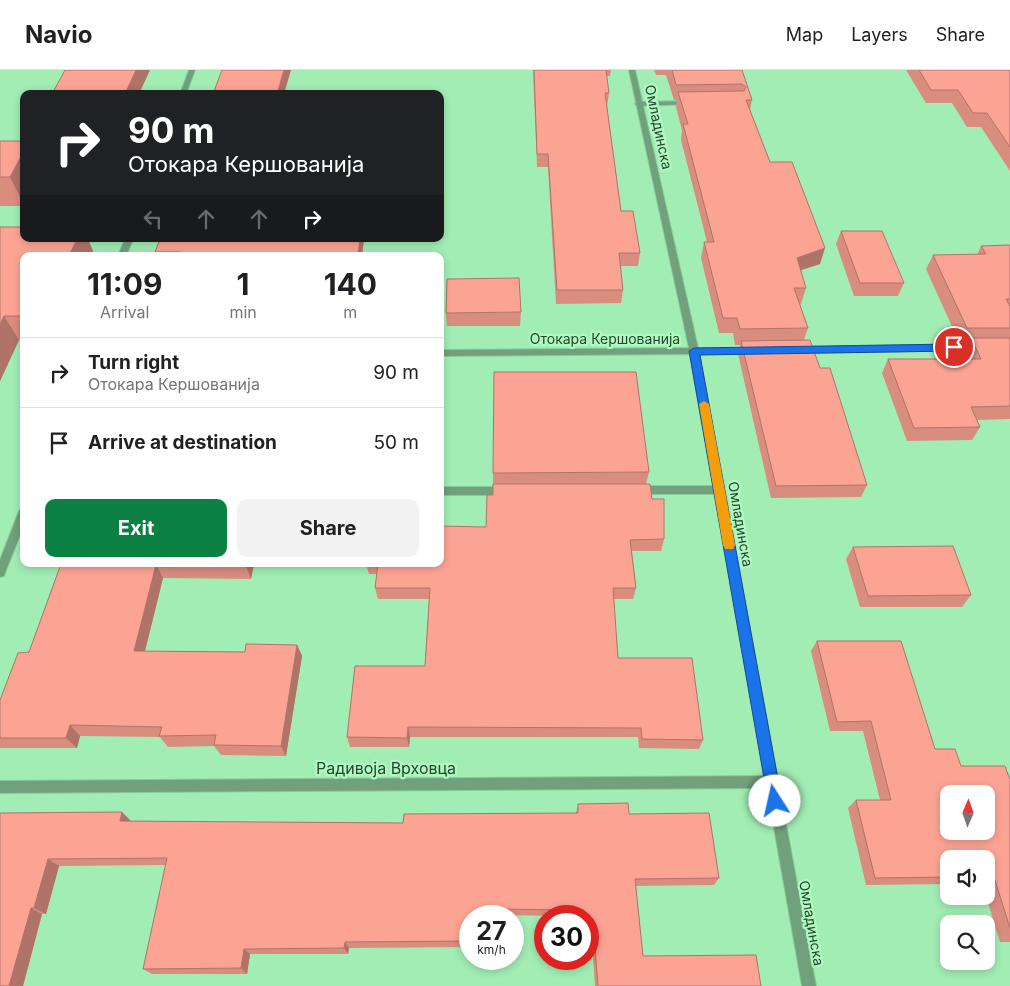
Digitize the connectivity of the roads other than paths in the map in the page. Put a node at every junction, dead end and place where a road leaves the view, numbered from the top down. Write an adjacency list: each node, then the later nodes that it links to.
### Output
1 (192, 70): 3 (street)
2 (632, 70): 5 (street, Омладинска)
3 (184, 90)
4 (702, 103): 5 (street)
5 (638, 104): 9 (street, Омладинска)
6 (990, 347): 8 (street)
7 (763, 350): 9 (street, Отокара Кершованија)
8 (792, 350)
9 (694, 351): 10 (street, Отокара Кершованија); 12 (street, Омладинска)
10 (444, 353)
11 (630, 490): 12 (street)
12 (719, 490): 17 (street, Омладинска)
13 (444, 491): 14 (street)
14 (520, 491)
15 (20, 521): 16 (street)
16 (0, 573)
17 (771, 782): 18 (street, Радивоја Врховца); 19 (street, Омладинска)
18 (0, 787)
19 (809, 986)

